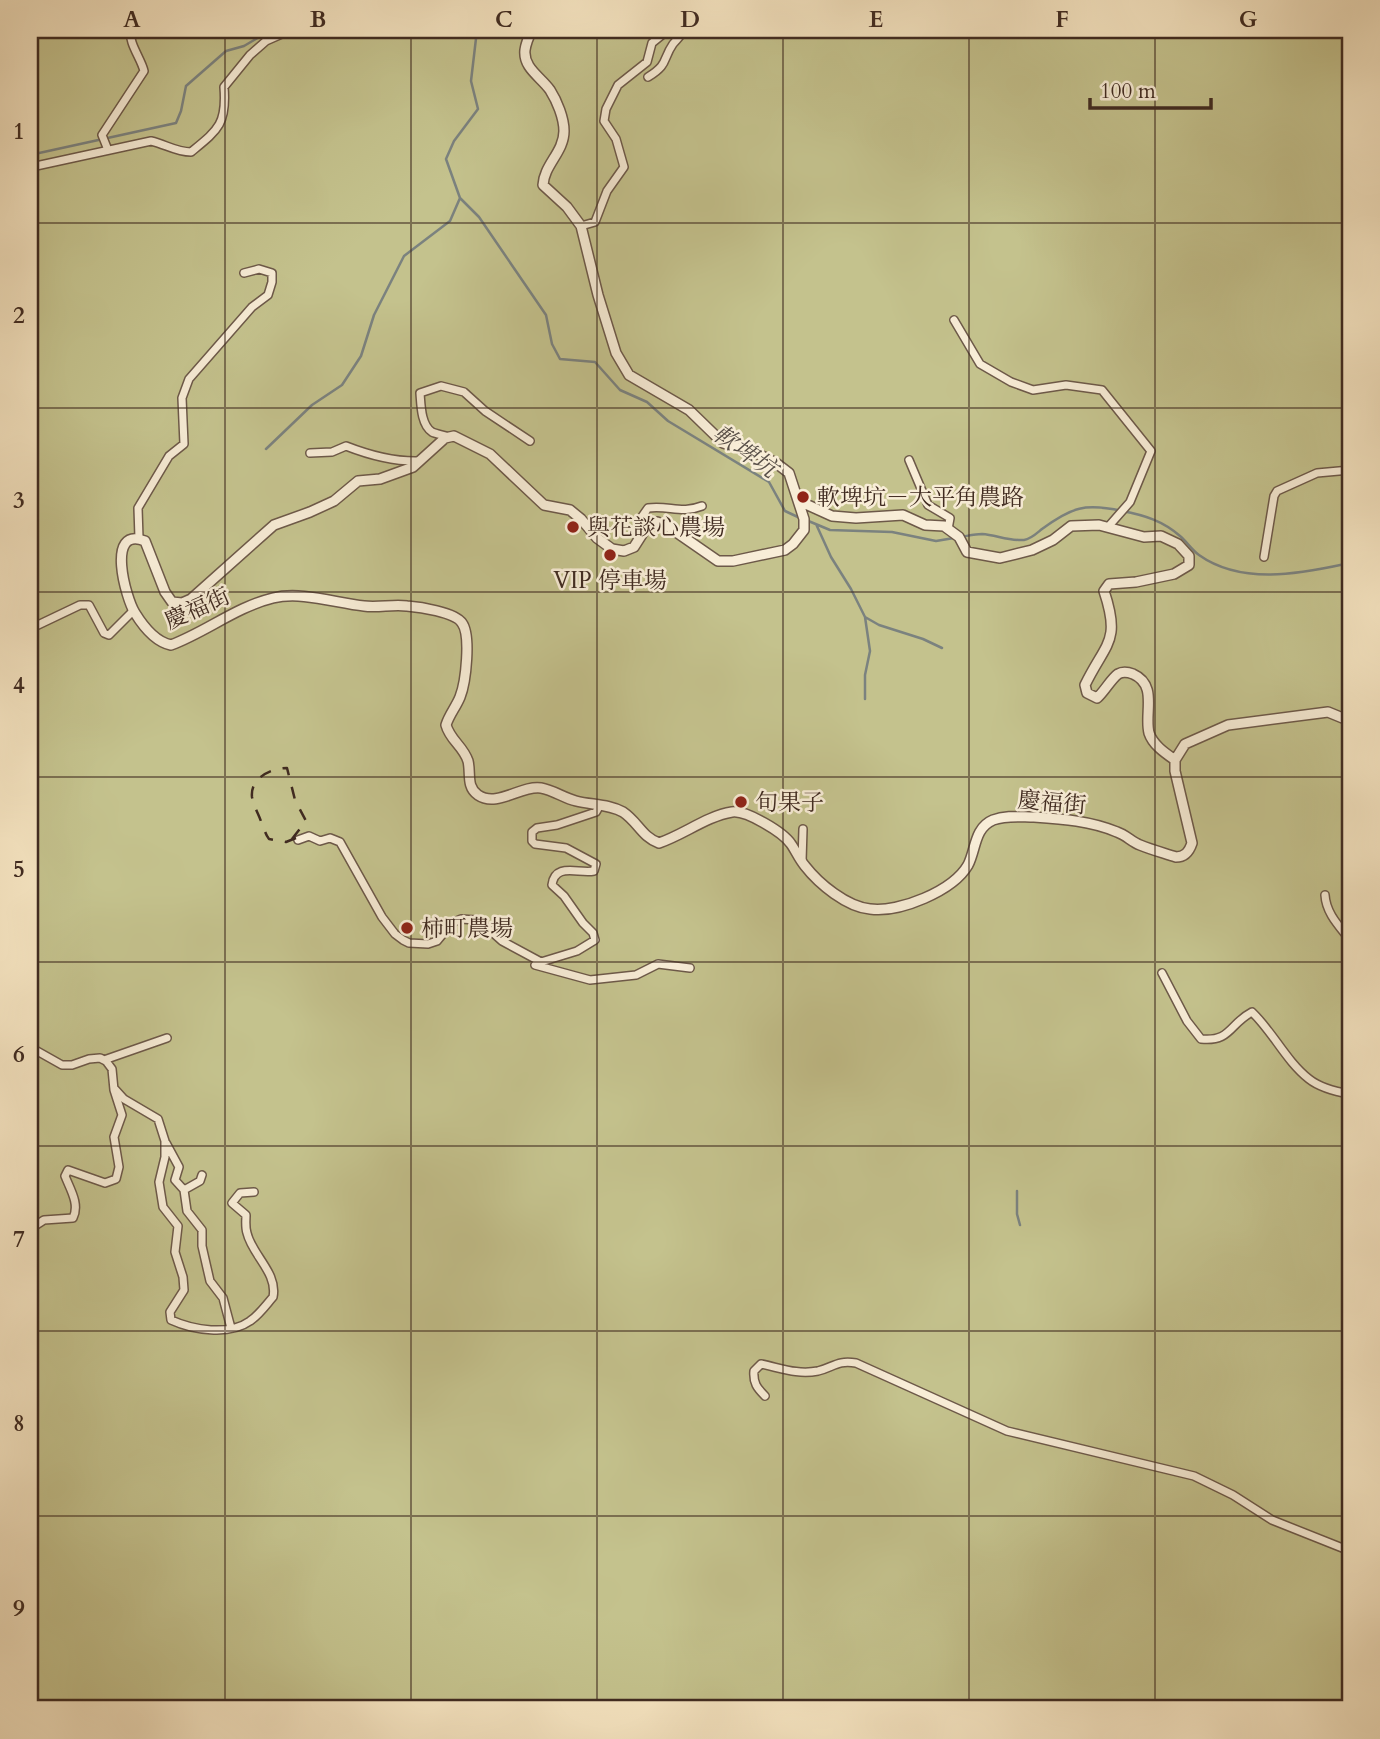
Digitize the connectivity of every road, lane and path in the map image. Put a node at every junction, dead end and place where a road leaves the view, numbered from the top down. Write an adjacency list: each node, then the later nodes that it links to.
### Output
1 (131, 30): 7 (street)
2 (291, 30): 7 (street)
3 (532, 30): 9 (street)
4 (668, 30): 9 (street)
5 (684, 30): 6 (street)
6 (648, 77)
7 (107, 147): 8 (street)
8 (30, 169)
9 (582, 226): 18 (street)
10 (244, 273): 23 (street)
11 (954, 320): 20 (street)
12 (448, 437): 13 (street); 16 (street, 慶福街); 22 (street)
13 (530, 441)
14 (310, 453): 16 (street)
15 (909, 460): 21 (street)
16 (420, 461): 23 (street, 慶福街)
17 (1350, 470): 24 (street)
18 (799, 501): 21 (street); 22 (street)
19 (702, 506): 22 (street)
20 (1108, 527): 21 (street); 28 (street)
21 (946, 528)
22 (643, 533)
23 (139, 538): 25 (street, 慶福街)
24 (1264, 557)
25 (133, 611): 26 (street); 29 (street, 慶福街)
26 (30, 622)
27 (1350, 721): 28 (street)
28 (1175, 760): 32 (street, 慶福街)
29 (600, 805): 32 (street, 慶福街); 35 (street)
30 (803, 829): 32 (street)
31 (298, 840): 35 (street)
32 (802, 861)
33 (1325, 895): 34 (street)
34 (1350, 940)
35 (529, 957): 36 (street)
36 (690, 968)
37 (1162, 972): 42 (street)
38 (167, 1038): 40 (street)
39 (30, 1047): 40 (street)
40 (104, 1060): 41 (street)
41 (114, 1088): 43 (street); 47 (street)
42 (1350, 1094)
43 (165, 1141): 45 (street); 48 (street)
44 (202, 1175): 45 (street)
45 (184, 1190): 48 (street)
46 (254, 1192): 48 (street)
47 (30, 1229)
48 (231, 1328)
49 (765, 1395): 50 (street)
50 (1350, 1551)

